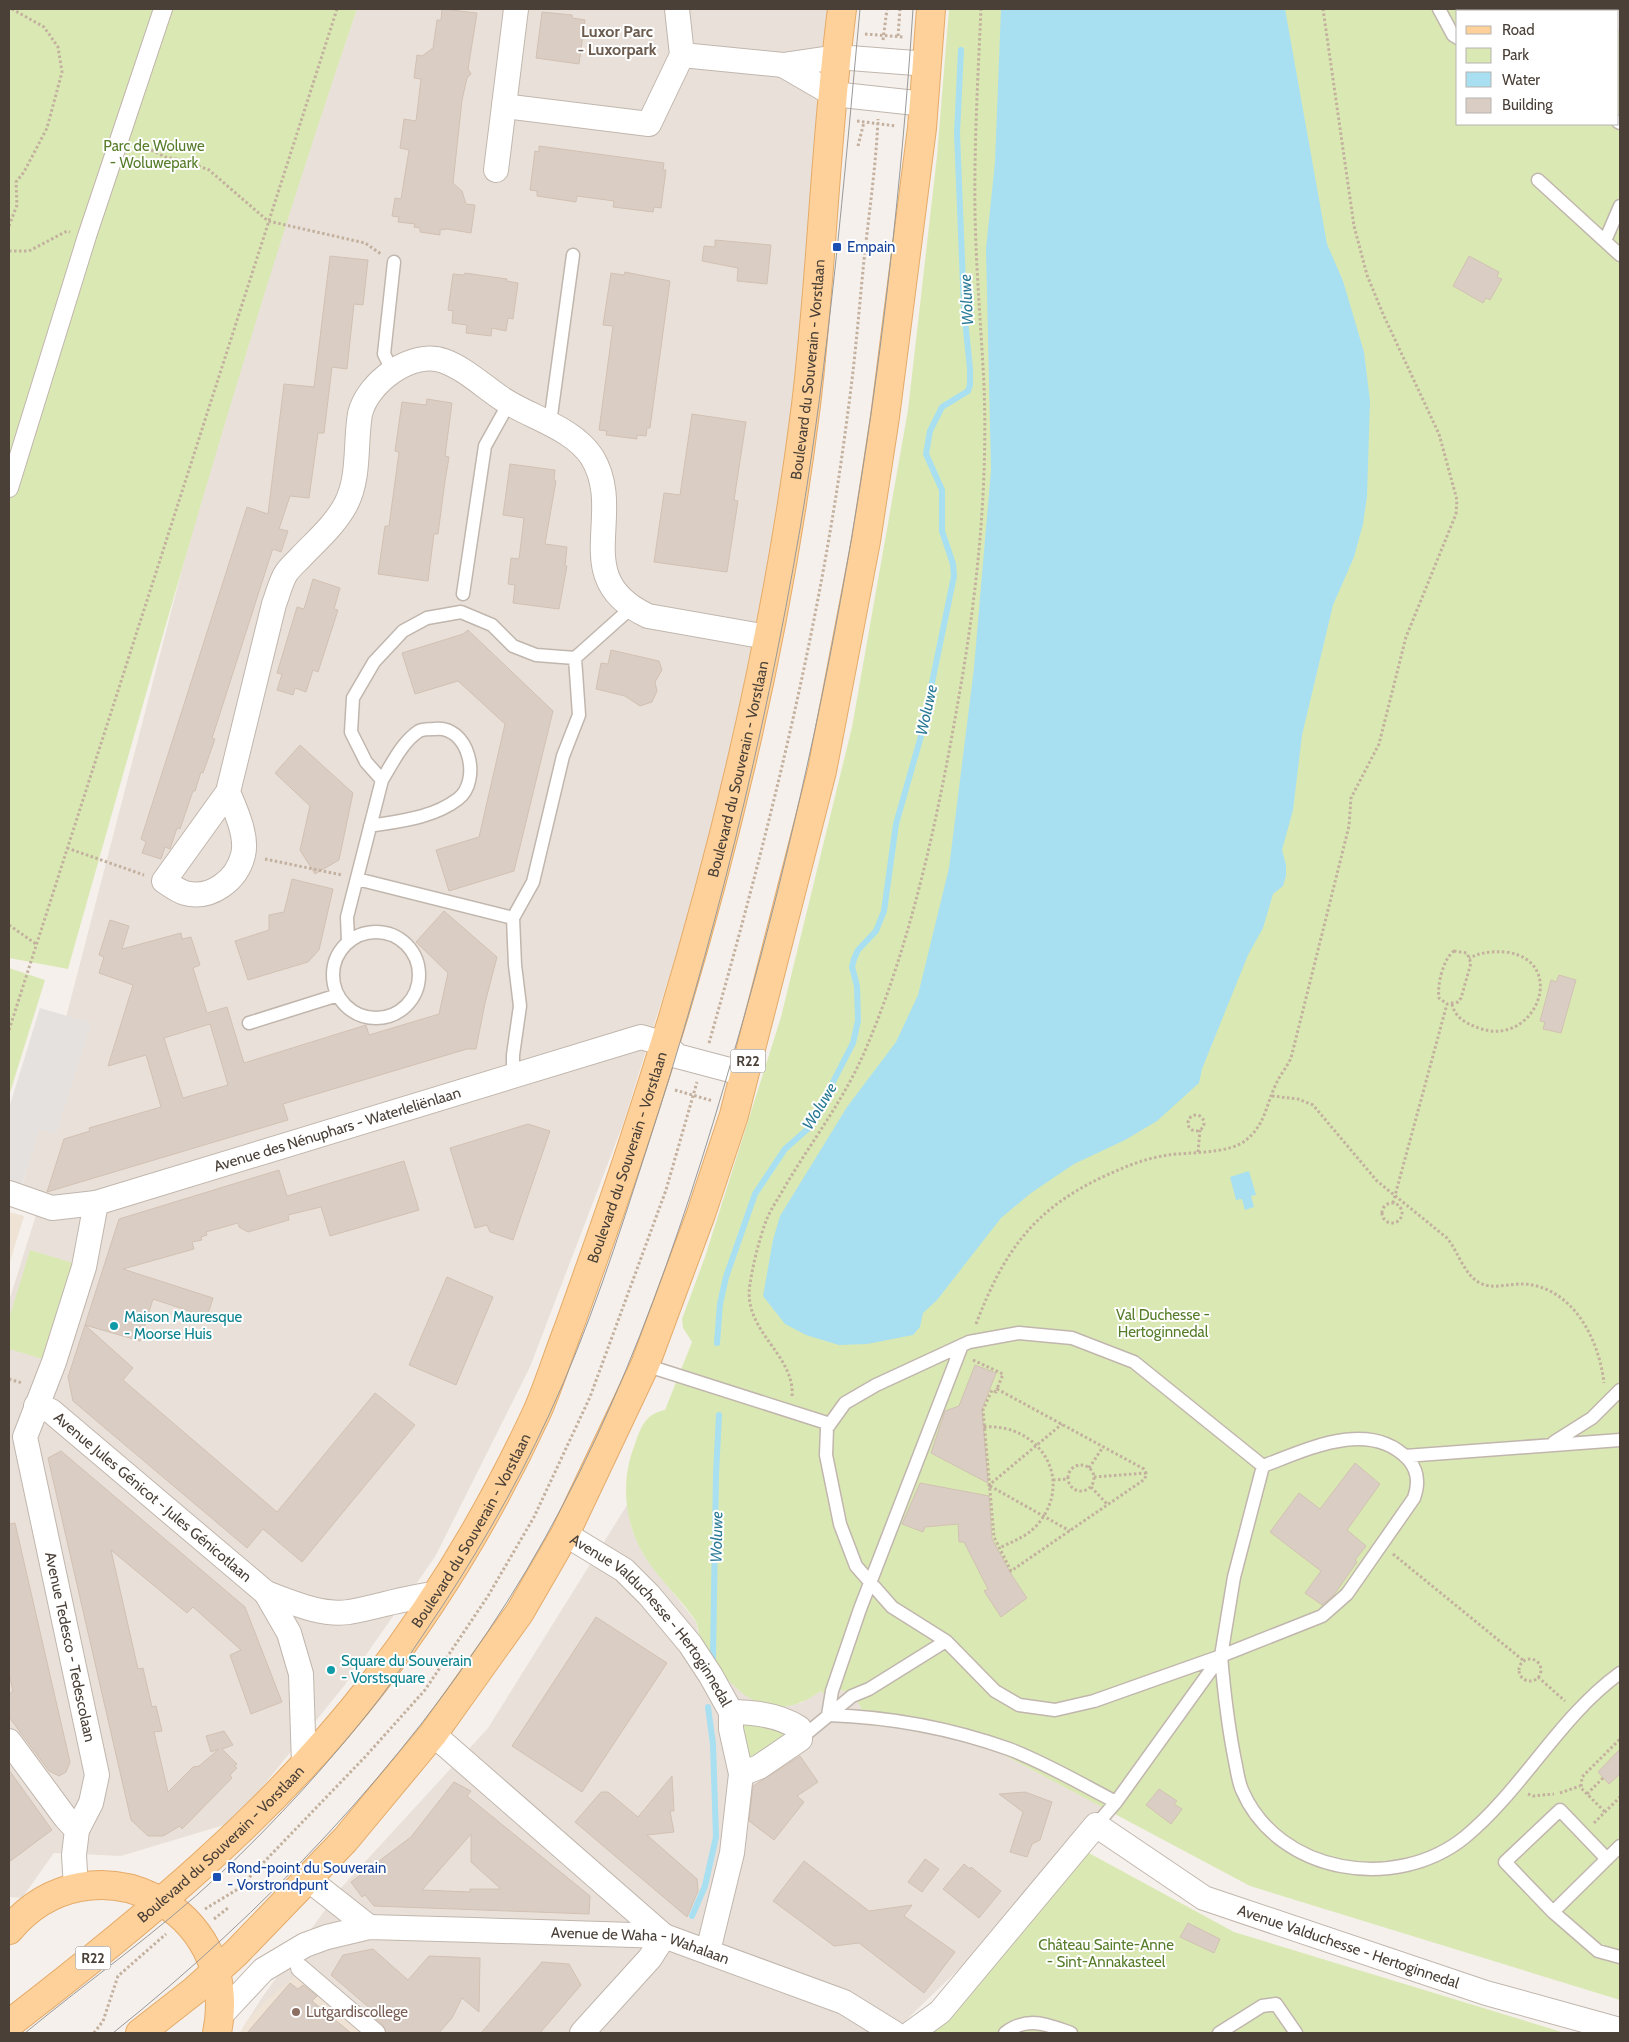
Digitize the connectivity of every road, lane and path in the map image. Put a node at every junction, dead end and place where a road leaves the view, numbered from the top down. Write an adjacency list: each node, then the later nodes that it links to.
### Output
1 (12, 9): 37 (path)
2 (163, 9): 47 (street)
3 (337, 9): 36 (path)
4 (516, 9): 26 (street)
5 (677, 9): 18 (street)
6 (842, 9): 19 (main road, Boulevard du Souverain - Vorstlaan / R22)
7 (887, 9): 14 (path)
8 (900, 9): 15 (path)
9 (931, 9): 21 (main road, R22)
10 (981, 9): 90 (path)
11 (1323, 9): 75 (path)
12 (1439, 9): 17 (lane)
13 (864, 34): 14 (path)
14 (884, 35): 15 (path); 20 (path)
15 (898, 36): 16 (path)
16 (903, 37)
17 (1456, 37)
18 (682, 55): 22 (street); 26 (street)
19 (837, 57): 20 (street); 22 (street); 23 (main road, Boulevard du Souverain - Vorstlaan / R22)
20 (881, 60): 21 (street)
21 (928, 64): 25 (main road, R22)
22 (783, 65): 23 (street)
23 (833, 94): 24 (street); 50 (main road, Boulevard du Souverain - Vorstlaan / R22)
24 (879, 100): 25 (street); 29 (path)
25 (925, 104): 71 (main road, R22)
26 (504, 106): 33 (street)
27 (856, 122): 28 (path)
28 (864, 122): 29 (path); 31 (path)
29 (878, 124): 30 (path); 70 (path)
30 (896, 126)
31 (858, 146)
32 (145, 147): 36 (path)
33 (496, 170)
34 (1538, 180): 39 (lane)
35 (1620, 206): 39 (lane)
36 (268, 221): 43 (path); 55 (path)
37 (9, 226)
38 (66, 231): 40 (path)
39 (1604, 241): 42 (lane)
40 (9, 251)
41 (573, 255): 46 (lane)
42 (1620, 255)
43 (394, 262): 44 (lane)
44 (392, 370): 45 (street); 53 (street)
45 (509, 403): 46 (street); 48 (lane)
46 (550, 423): 49 (street)
47 (9, 488)
48 (463, 594)
49 (631, 608): 50 (street); 51 (lane)
50 (767, 638): 69 (main road, Boulevard du Souverain - Vorstlaan / R22)
51 (575, 658): 52 (lane); 59 (lane)
52 (382, 780): 54 (lane); 54 (lane)
53 (228, 792): 56 (street); 58 (street)
54 (370, 826): 57 (lane)
55 (66, 848): 58 (path); 62 (path)
56 (244, 854): 57 (path); 58 (street)
57 (357, 879): 59 (lane); 61 (lane)
58 (164, 881)
59 (513, 918): 72 (lane)
60 (9, 925): 62 (path)
61 (348, 941): 64 (lane); 64 (lane)
62 (36, 944): 68 (path)
63 (1469, 958): 65 (path); 66 (path); 66 (path)
64 (338, 995): 67 (lane)
65 (1447, 1004): 66 (path); 80 (path)
66 (1452, 1004)
67 (249, 1023)
68 (9, 1030)
69 (665, 1044): 70 (street); 72 (street, Avenue des Nénuphars - Waterleliënlaan); 115 (main road, Boulevard du Souverain - Vorstlaan / R22)
70 (703, 1063): 71 (street); 74 (path)
71 (745, 1074): 84 (main road, R22)
72 (513, 1075): 81 (street, Avenue des Nénuphars - Waterleliënlaan)
73 (674, 1090): 74 (path)
74 (692, 1095): 76 (path); 147 (path)
75 (1272, 1096): 78 (path); 80 (path)
76 (713, 1101)
77 (1200, 1130): 77 (path); 78 (path)
78 (1198, 1152): 83 (path)
79 (9, 1193): 81 (street, Avenue des Nénuphars - Waterleliënlaan)
80 (1394, 1197): 82 (path); 89 (path)
81 (96, 1203): 88 (street, Avenue Tedesco - Tedescolaan)
82 (1393, 1203): 82 (path)
83 (963, 1348): 85 (path); 91 (lane); 99 (lane); 113 (lane)
84 (645, 1365): 90 (lane); 110 (main road, R22)
85 (997, 1389): 92 (path); 93 (path)
86 (1620, 1390): 89 (lane)
87 (1620, 1403): 89 (lane)
88 (36, 1406): 114 (street, Avenue Jules Génicot - Jules Génicotlaan); 138 (street, Avenue Tedesco - Tedescolaan)
89 (1604, 1407): 95 (lane)
90 (791, 1412): 91 (lane)
91 (830, 1424): 113 (lane)
92 (1062, 1424): 96 (path); 97 (path)
93 (984, 1426): 96 (path); 105 (path)
94 (1620, 1440): 95 (lane)
95 (1552, 1444): 98 (lane)
96 (1037, 1446): 104 (path); 105 (path)
97 (1103, 1447): 100 (path); 101 (path)
98 (1405, 1456): 99 (lane); 117 (lane)
99 (1263, 1466): 117 (lane)
100 (1089, 1468): 102 (path); 103 (path)
101 (1146, 1473): 102 (path); 107 (path)
102 (1094, 1477): 106 (path)
103 (1068, 1479): 104 (path); 106 (path)
104 (1053, 1480): 108 (path)
105 (989, 1486): 108 (path); 111 (path)
106 (1091, 1487): 107 (path)
107 (1108, 1504): 109 (path)
108 (1044, 1516): 109 (path); 111 (path)
109 (1070, 1530): 111 (path)
110 (565, 1534): 121 (street, Avenue Valduchesse - Hertoginnedal); 124 (main road, R22)
111 (999, 1548)
112 (1395, 1556): 118 (path)
113 (870, 1582): 116 (lane); 123 (lane)
114 (266, 1593): 115 (street, Avenue Jules Génicot - Jules Génicotlaan); 128 (street, Avenue Jules Génicot - Jules Génicotlaan)
115 (436, 1594): 128 (main road, Boulevard du Souverain - Vorstlaan / R22)
116 (946, 1641): 117 (lane); 123 (lane)
117 (1221, 1656): 132 (lane); 135 (lane)
118 (1524, 1661): 120 (path); 120 (path)
119 (1620, 1672): 122 (lane)
120 (1538, 1677): 122 (path)
121 (731, 1712): 125 (street, Avenue Valduchesse - Hertoginnedal); 129 (street, Avenue Valduchesse - Hertoginnedal)
122 (1578, 1713): 132 (lane)
123 (828, 1715): 125 (lane); 135 (lane)
124 (433, 1734): 142 (main road, R22); 150 (street)
125 (800, 1739): 129 (street)
126 (1620, 1739): 131 (path)
127 (9, 1741): 138 (street)
128 (304, 1764): 144 (main road, Boulevard du Souverain - Vorstlaan / R22)
129 (741, 1774): 151 (street, Avenue Valduchesse - Hertoginnedal)
130 (1604, 1778): 133 (path)
131 (1580, 1786): 132 (path); 133 (path)
132 (1513, 1788)
133 (1587, 1794): 136 (path)
134 (1620, 1797): 136 (path)
135 (1116, 1802): 137 (lane)
136 (1605, 1812): 139 (path)
137 (1096, 1826): 157 (street, Avenue Valduchesse - Hertoginnedal); 163 (street)
138 (77, 1830): 143 (street, Avenue Tedesco - Tedescolaan)
139 (1583, 1834): 141 (lane); 146 (lane)
140 (1620, 1846): 141 (lane)
141 (1607, 1859): 146 (lane)
142 (308, 1879): 148 (street); 154 (main road, R22)
143 (76, 1888): 144 (main road); 149 (main road)
144 (163, 1902): 147 (main road); 155 (main road, Boulevard du Souverain - Vorstlaan / R22)
145 (228, 1908): 147 (path)
146 (1553, 1912): 152 (lane)
147 (198, 1921): 154 (main road); 158 (path)
148 (369, 1928): 150 (street, Avenue de Waha - Wahalaan); 156 (street, Avenue de Waha - Wahalaan)
149 (9, 1930)
150 (664, 1936): 151 (street, Avenue de Waha - Wahalaan); 161 (street)
151 (708, 1951): 162 (street, Avenue de Waha - Wahalaan)
152 (1620, 1957)
153 (300, 1968): 160 (street)
154 (217, 1971): 156 (main road); 159 (main road, R22)
155 (9, 2024)
156 (219, 2024)
157 (1620, 2030)
158 (94, 2033)
159 (140, 2033)
160 (376, 2033)
161 (582, 2033)
162 (894, 2033)
163 (911, 2033)
164 (1005, 2033): 165 (lane)
165 (1071, 2033)
166 (1219, 2033): 167 (lane)
167 (1296, 2033)

